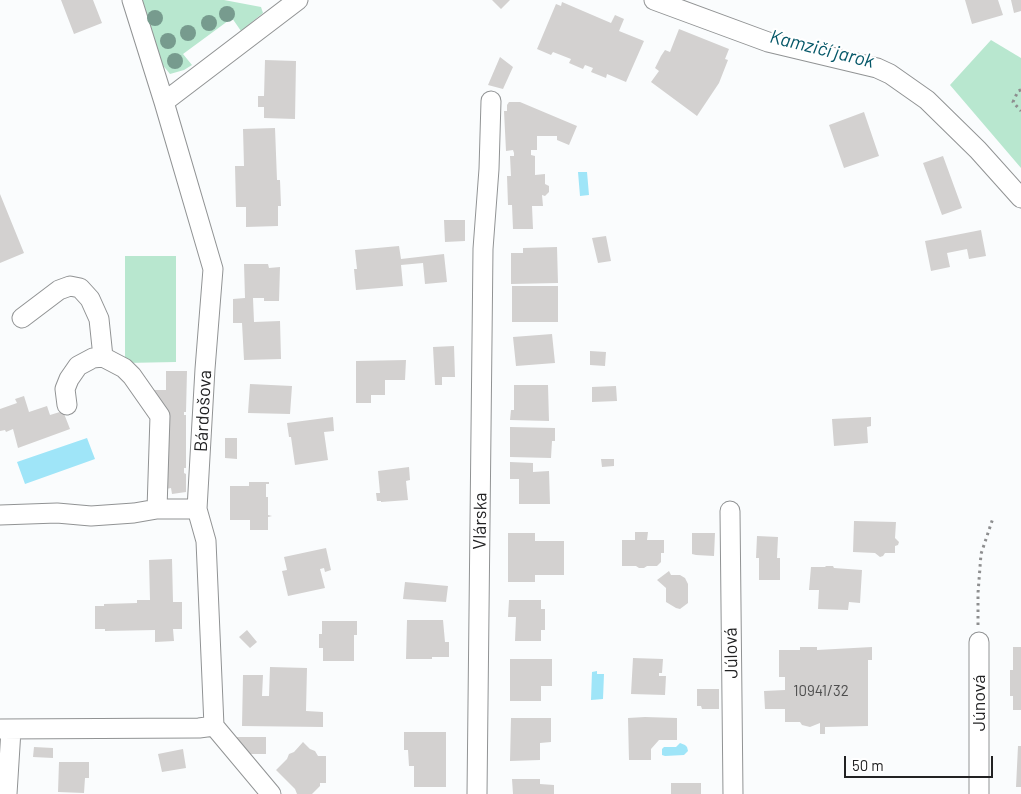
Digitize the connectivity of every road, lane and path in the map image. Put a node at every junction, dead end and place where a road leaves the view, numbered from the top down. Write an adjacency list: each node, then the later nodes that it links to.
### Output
1 (132, 0): 6 (street, Bárdošova)
2 (298, 0): 6 (street)
3 (654, 0): 8 (street)
4 (1021, 90): 7 (path)
5 (491, 101): 23 (street, Vlárska)
6 (164, 102): 13 (street, Bárdošova)
7 (1021, 111)
8 (1021, 198)
9 (22, 318): 10 (street)
10 (104, 356): 11 (street); 12 (street)
11 (67, 405)
12 (157, 509): 13 (street); 15 (street)
13 (197, 509): 18 (street, Bárdošova)
14 (730, 511): 24 (street, Júlová)
15 (0, 515)
16 (994, 518): 17 (path)
17 (979, 642): 25 (street, Júnová)
18 (214, 726): 19 (street); 22 (street)
19 (6, 729): 20 (street)
20 (5, 749): 21 (street)
21 (7, 794)
22 (271, 794)
23 (477, 794)
24 (733, 794)
25 (979, 794)

